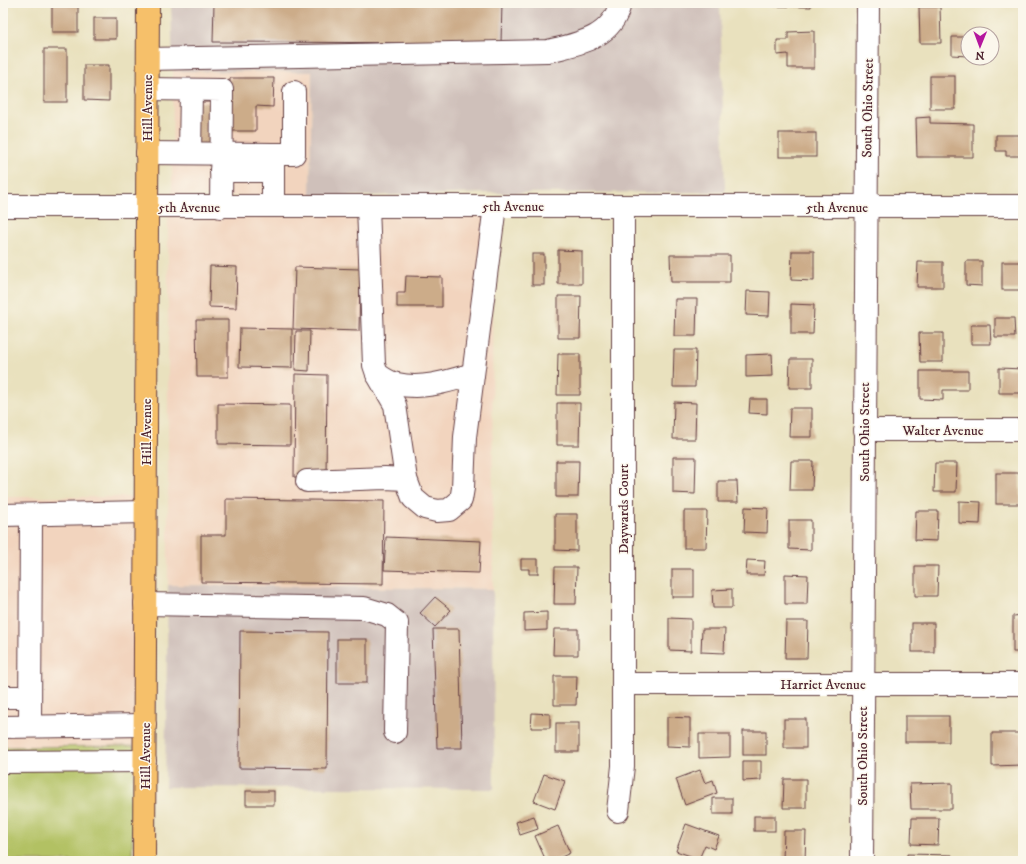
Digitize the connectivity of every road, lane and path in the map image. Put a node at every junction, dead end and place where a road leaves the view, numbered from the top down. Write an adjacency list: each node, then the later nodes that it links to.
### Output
1 (148, 3): 4 (main road, Hill Avenue)
2 (620, 3): 4 (street)
3 (868, 3): 20 (street, South Ohio Street)
4 (148, 59): 5 (main road, Hill Avenue)
5 (147, 89): 6 (street); 8 (main road, Hill Avenue)
6 (191, 90): 9 (street); 10 (street)
7 (294, 92): 11 (street)
8 (147, 153): 9 (street); 18 (main road, Hill Avenue)
9 (190, 153): 10 (street)
10 (221, 162): 11 (street); 19 (street)
11 (273, 163): 13 (street)
12 (3, 206): 18 (street, 5th Avenue)
13 (273, 206): 14 (street, 5th Avenue); 19 (street, 5th Avenue)
14 (368, 206): 15 (street, 5th Avenue); 21 (street)
15 (495, 206): 16 (street, 5th Avenue); 22 (street)
16 (623, 206): 20 (street, 5th Avenue); 31 (street, Daywards Court)
17 (1023, 206): 20 (street, 5th Avenue)
18 (146, 207): 19 (street, 5th Avenue); 27 (main road, Hill Avenue)
19 (221, 207)
20 (866, 207): 23 (street, South Ohio Street)
21 (377, 374): 22 (street); 25 (street)
22 (473, 374): 25 (street)
23 (864, 430): 24 (street, Walter Avenue); 32 (street, South Ohio Street)
24 (1023, 430)
25 (406, 479): 26 (street)
26 (307, 481)
27 (146, 512): 29 (street); 30 (main road, Hill Avenue)
28 (3, 515): 29 (street)
29 (31, 515): 35 (street)
30 (145, 604): 36 (main road, Hill Avenue); 39 (street)
31 (623, 684): 32 (street, Harriet Avenue); 42 (street, Daywards Court)
32 (862, 684): 33 (street, Harriet Avenue); 44 (street, South Ohio Street)
33 (1023, 684)
34 (3, 697): 35 (street)
35 (30, 697): 37 (street)
36 (145, 725): 37 (street); 40 (main road, Hill Avenue)
37 (30, 726): 38 (street)
38 (3, 727)
39 (395, 732)
40 (145, 761): 41 (street); 43 (main road, Hill Avenue)
41 (3, 762)
42 (618, 811)
43 (144, 861)
44 (862, 861)

